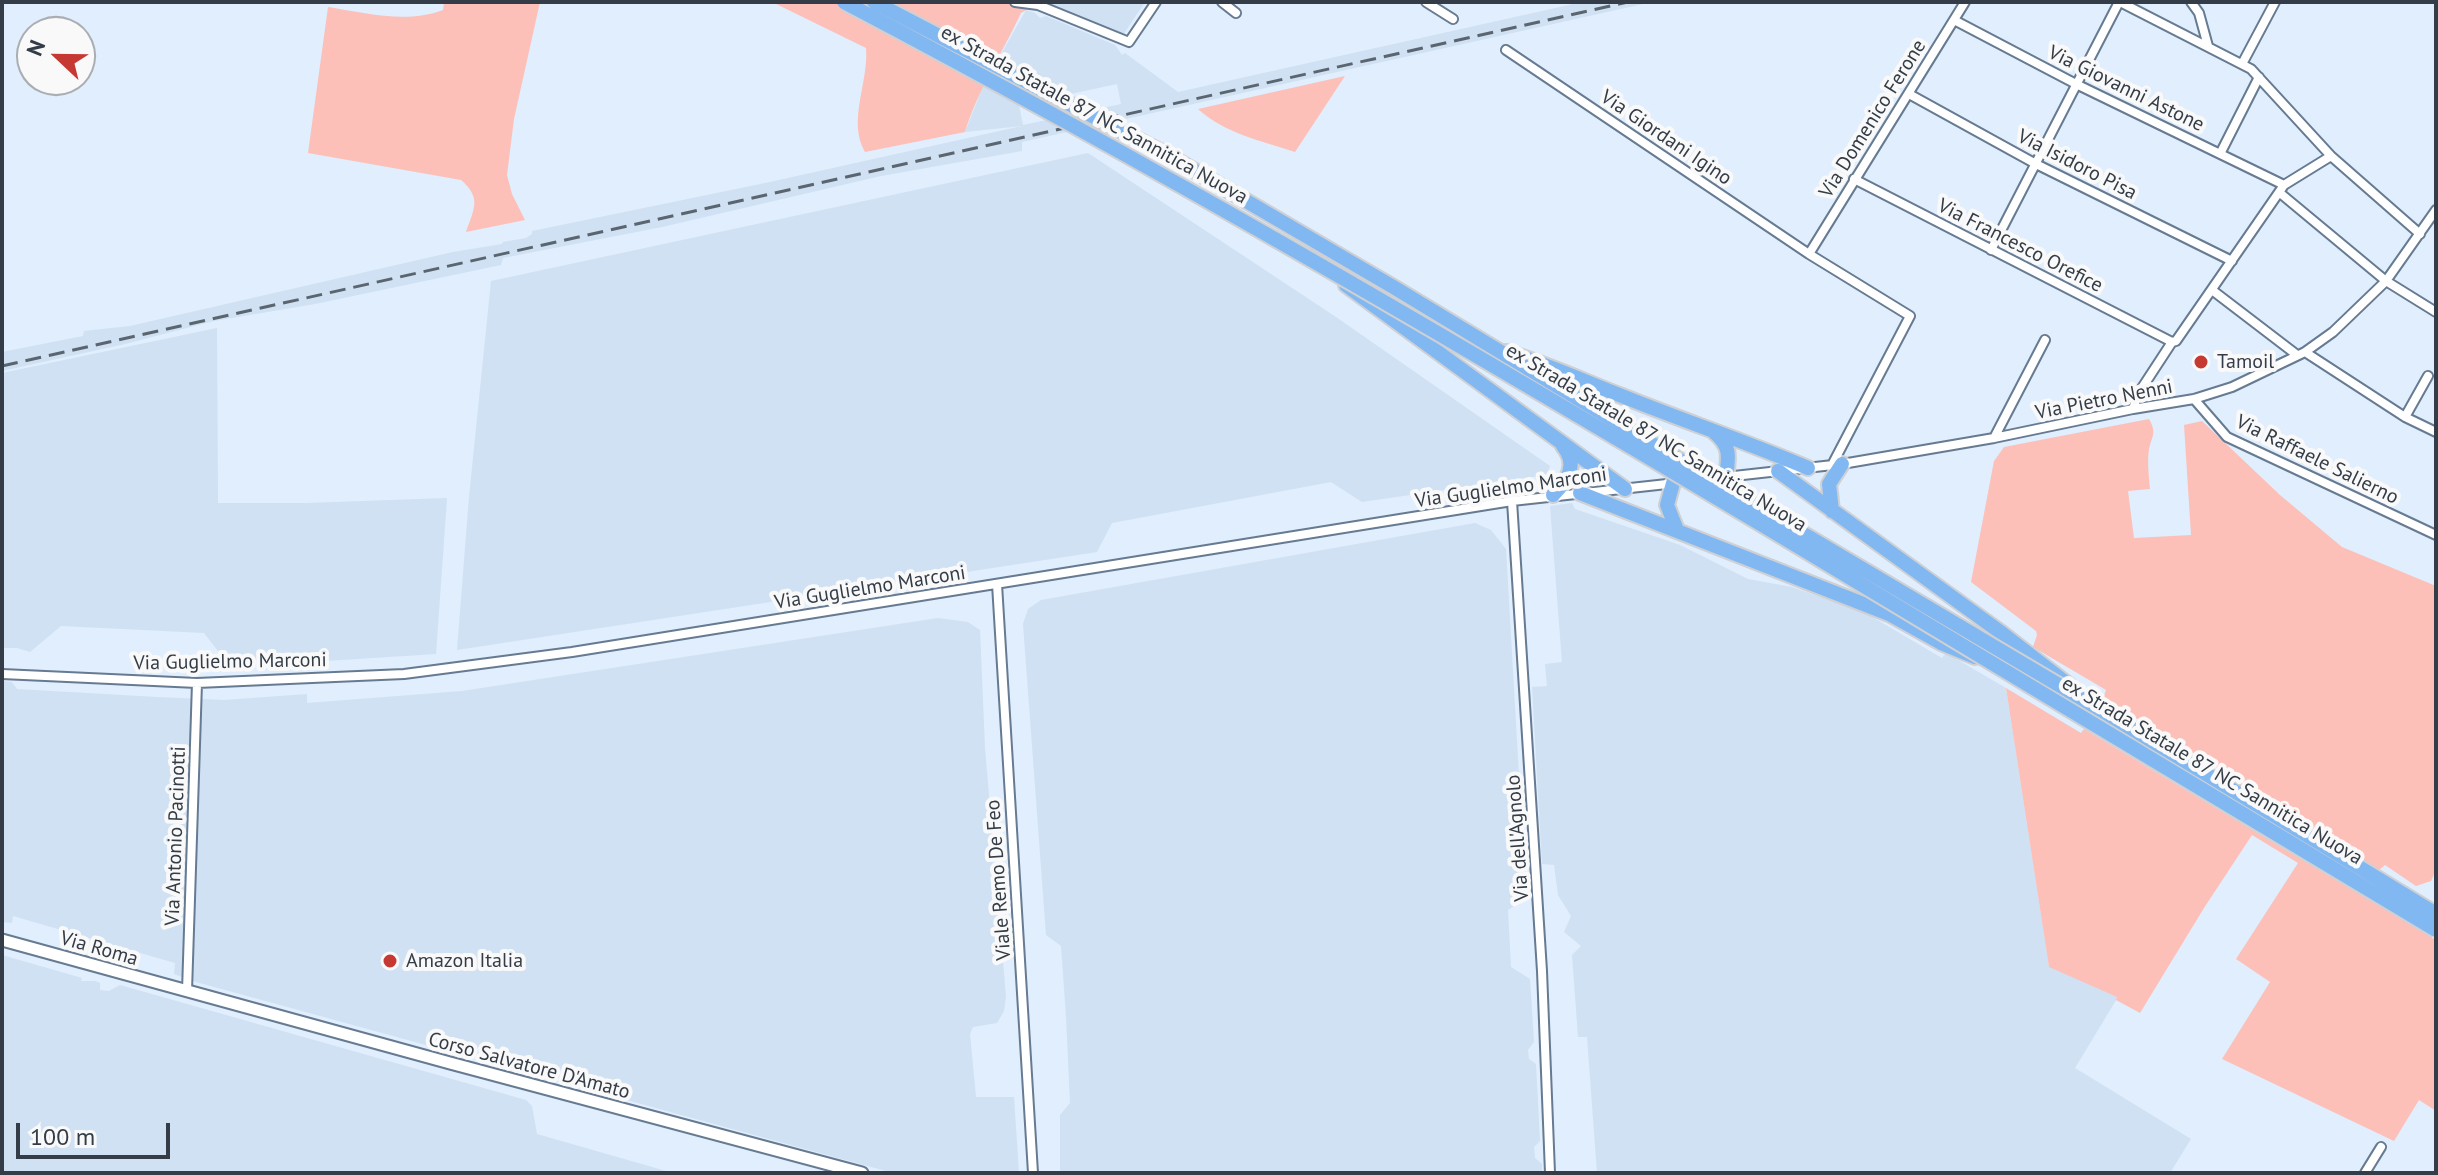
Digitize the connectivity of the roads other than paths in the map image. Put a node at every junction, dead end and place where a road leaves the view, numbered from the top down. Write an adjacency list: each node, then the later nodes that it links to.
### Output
1 (844, 2): 29 (highway, ex Strada Statale 87 NC Sannitica Nuova, bridge)
2 (874, 2): 36 (highway, ex Strada Statale 87 NC Sannitica Nuova, bridge)
3 (1015, 2): 4 (street)
4 (1156, 2)
5 (1222, 2): 11 (street)
6 (1426, 2): 12 (street)
7 (1965, 2): 13 (street, Via Domenico Ferone)
8 (2119, 2): 14 (street); 18 (street)
9 (2191, 2): 14 (street)
10 (2275, 2): 16 (street)
11 (1236, 13)
12 (1453, 19)
13 (1954, 20): 18 (street, Via Giovanni Astone); 19 (street, Via Domenico Ferone)
14 (2208, 46): 16 (street)
15 (1506, 50): 28 (street, Via Giordani Igino)
16 (2242, 64): 17 (street)
17 (2259, 77): 20 (street); 21 (street)
18 (2076, 84): 20 (street, Via Giovanni Astone); 22 (street)
19 (1909, 94): 22 (street, Via Isidoro Pisa); 23 (street, Via Domenico Ferone)
20 (2220, 154): 24 (street, Via Giovanni Astone)
21 (2331, 156): 24 (street); 26 (street)
22 (2036, 164): 27 (street); 30 (street, Via Isidoro Pisa)
23 (1854, 179): 27 (street, Via Francesco Orefice); 28 (street, Via Domenico Ferone)
24 (2282, 189): 30 (street); 31 (street, Via Giovanni Astone)
25 (2436, 210): 26 (street, Via Pietro Nenni)
26 (2420, 234): 31 (street, Via Pietro Nenni)
27 (1991, 250): 35 (street, Via Francesco Orefice)
28 (1809, 254): 46 (street, Via Giordani Igino)
29 (1315, 260): 45 (highway, bridge); 59 (highway, ex Strada Statale 87 NC Sannitica Nuova, bridge)
30 (2232, 261): 32 (street)
31 (2386, 281): 33 (street, Via Giovanni Astone); 37 (street, Via Pietro Nenni)
32 (2212, 290): 35 (street); 37 (street)
33 (2436, 312)
34 (2045, 340): 44 (street, Via Pietro Nenni)
35 (2172, 342): 40 (street)
36 (1498, 350): 42 (highway, bridge); 62 (highway, ex Strada Statale 87 NC Sannitica Nuova, bridge)
37 (2301, 354): 39 (street, Via Pietro Nenni); 41 (street)
38 (2428, 376): 41 (street)
39 (2194, 399): 40 (street, Via Pietro Nenni); 57 (street, Via Raffaele Salierno)
40 (2133, 409): 44 (street, Via Pietro Nenni)
41 (2405, 417): 43 (street)
42 (1708, 428): 47 (highway); 49 (highway)
43 (2436, 432)
44 (1994, 438): 46 (street, Via Pietro Nenni)
45 (1558, 440): 51 (highway); 53 (highway)
46 (1837, 464): 47 (street, Via Pietro Nenni); 55 (highway)
47 (1808, 468): 48 (street, Via Pietro Nenni)
48 (1778, 471): 49 (street, Via Pietro Nenni); 55 (highway)
49 (1732, 476): 50 (street, Via Guglielmo Marconi)
50 (1673, 483): 51 (street, Via Guglielmo Marconi); 56 (highway)
51 (1625, 489): 52 (street, Via Guglielmo Marconi)
52 (1580, 493): 53 (street, Via Guglielmo Marconi); 56 (highway)
53 (1553, 495): 54 (street, Via Guglielmo Marconi)
54 (1512, 501): 58 (street, Via Guglielmo Marconi); 71 (street, Via dell'Agnolo)
55 (1832, 511): 62 (highway, bridge)
56 (1677, 530): 59 (highway, bridge)
57 (2436, 535)
58 (997, 584): 61 (street, Via Guglielmo Marconi); 70 (street, Viale Remo De Feo)
59 (2005, 670): 64 (highway, ex Strada Statale 87 NC Sannitica Nuova, bridge)
60 (2, 674): 61 (street, Via Guglielmo Marconi)
61 (197, 683): 66 (street, Via Antonio Pacinotti)
62 (2096, 707): 63 (highway, ex Strada Statale 87 NC Sannitica Nuova, bridge)
63 (2436, 914)
64 (2436, 930)
65 (2, 940): 66 (street, Via Roma)
66 (187, 991): 68 (street, Corso Salvatore D'Amato)
67 (2381, 1147): 72 (street)
68 (833, 1169): 69 (street, Corso Salvatore D'Amato)
69 (862, 1173)
70 (1033, 1173)
71 (1550, 1173)
72 (2365, 1173)

